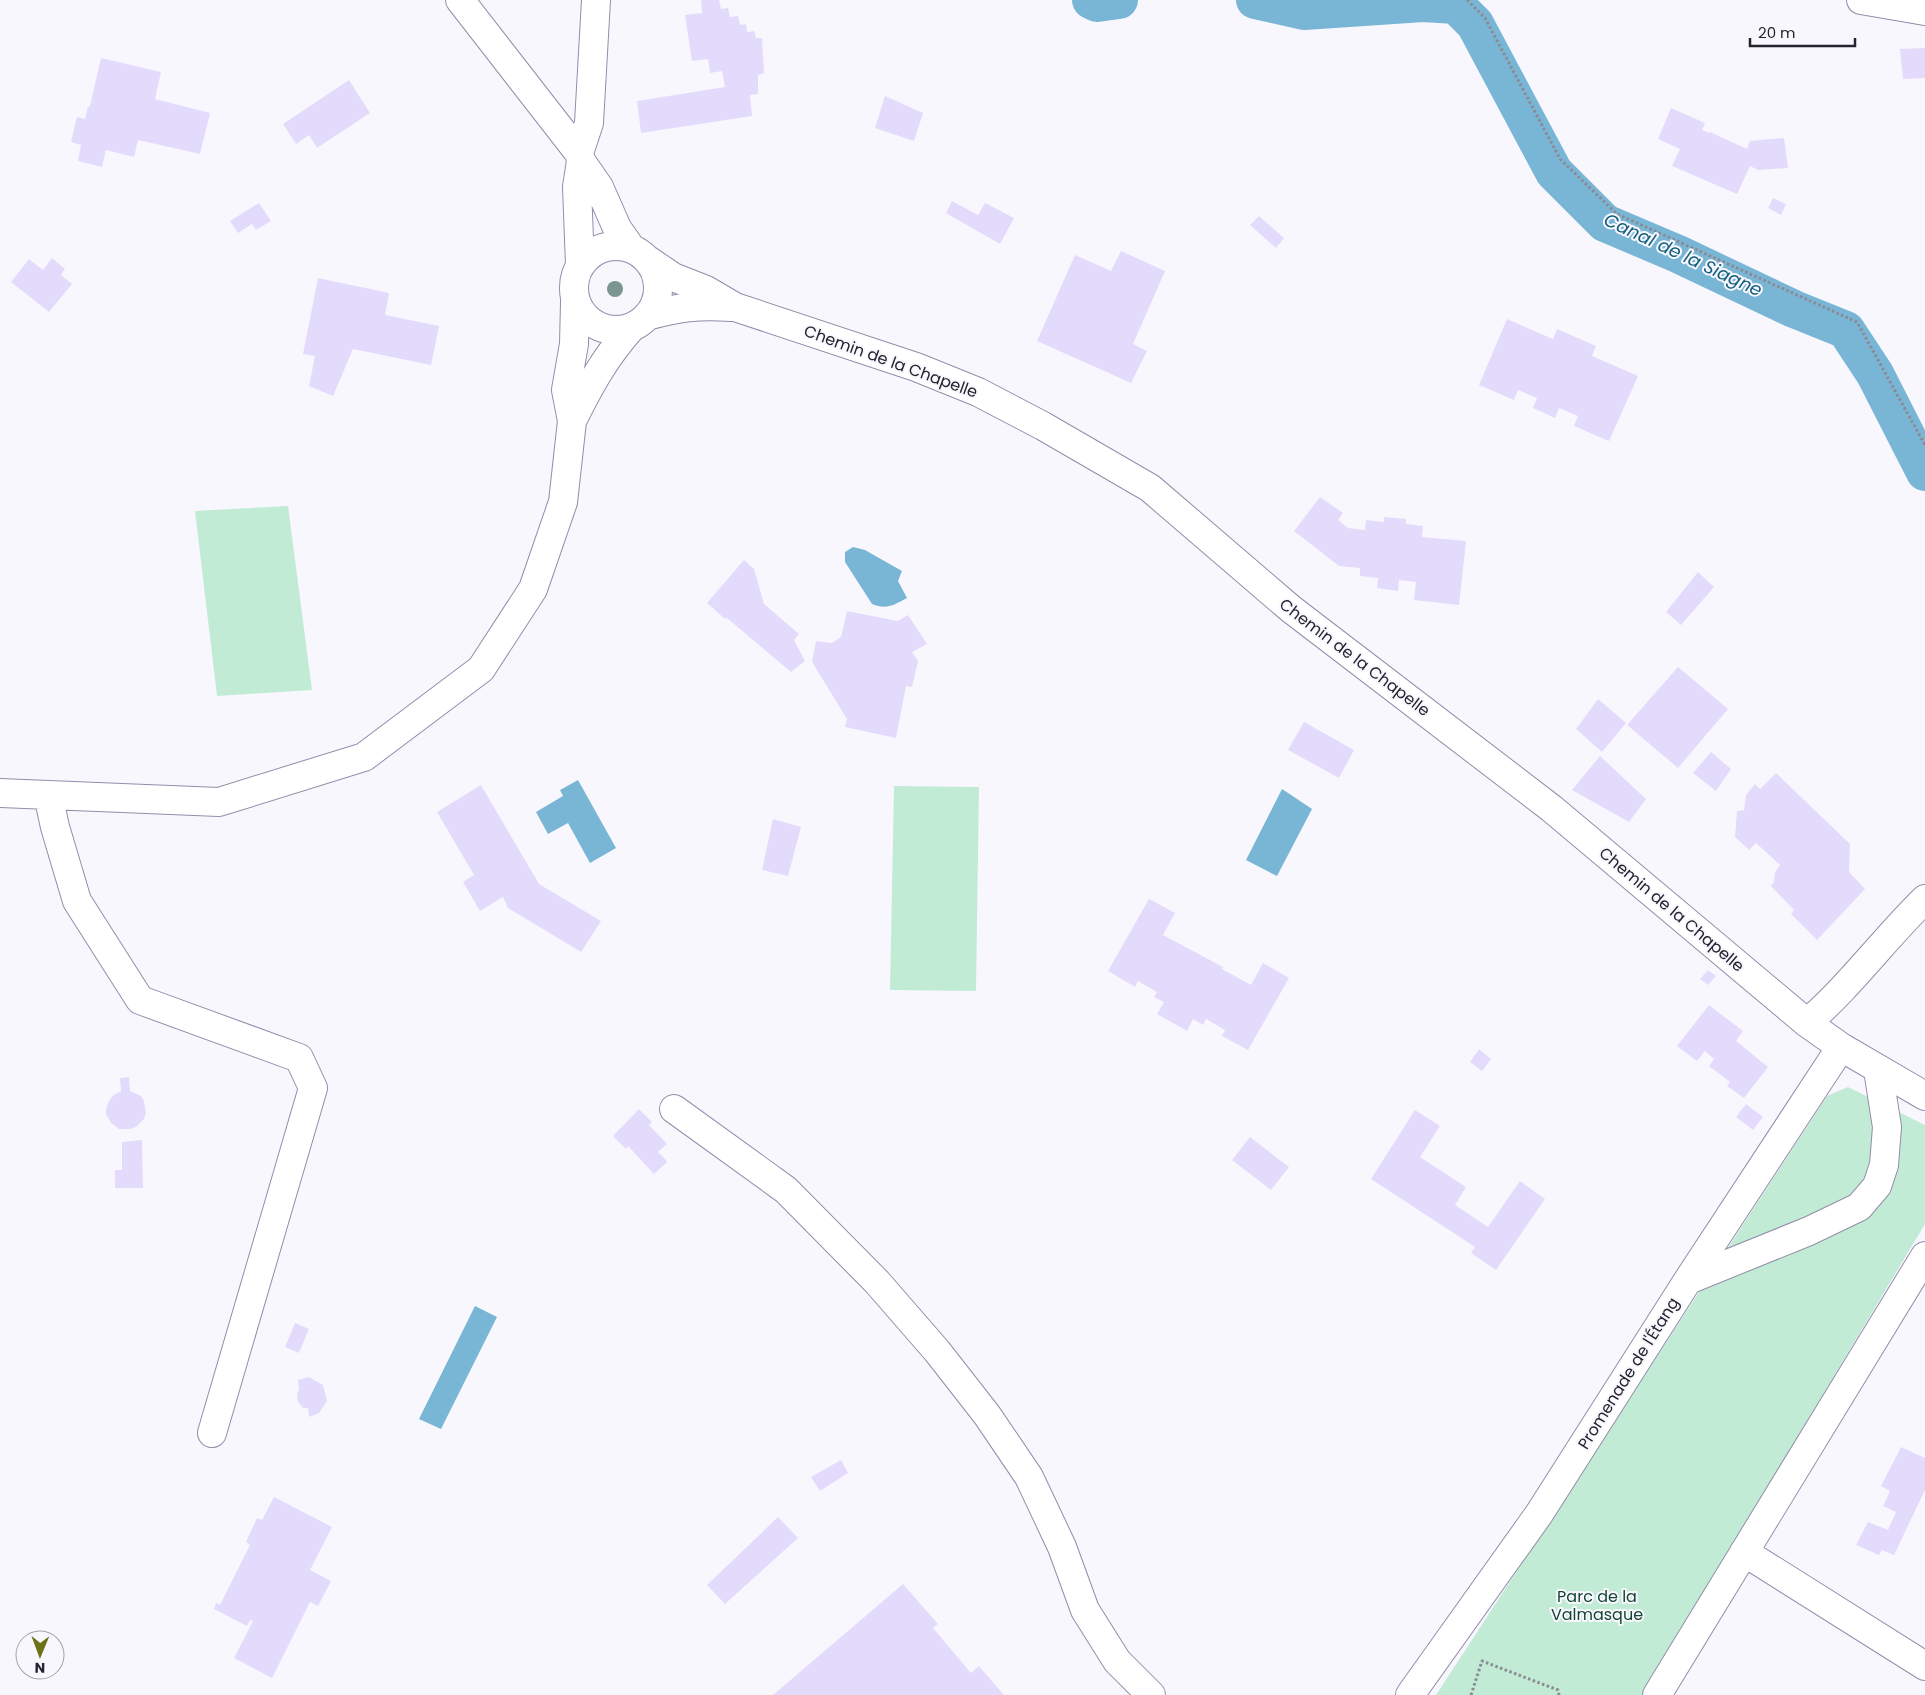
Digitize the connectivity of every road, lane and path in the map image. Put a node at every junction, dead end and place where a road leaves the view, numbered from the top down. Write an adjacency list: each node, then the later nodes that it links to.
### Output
1 (460, 0): 6 (street)
2 (596, 0): 6 (street)
3 (1468, 0): 13 (path)
4 (1861, 0): 5 (street)
5 (1925, 11)
6 (580, 157): 7 (street); 8 (street)
7 (640, 254): 8 (street); 10 (street, Chemin de la Chapelle); 11 (street)
8 (580, 265): 9 (street)
9 (575, 302): 11 (street); 12 (street)
10 (735, 307): 11 (street, Chemin de la Chapelle); 17 (street, Chemin de la Chapelle)
11 (640, 321): 12 (street)
12 (572, 421): 15 (street)
13 (1925, 445)
14 (0, 793): 15 (street)
15 (48, 795): 24 (street)
16 (1925, 899): 17 (street)
17 (1807, 1023): 18 (street, Chemin de la Chapelle)
18 (1841, 1048): 19 (street, Chemin de la Chapelle); 23 (street, Promenade de l'Étang)
19 (1878, 1070): 20 (street, Chemin de la Chapelle); 23 (street)
20 (1925, 1096)
21 (674, 1109): 27 (street)
22 (1925, 1256): 25 (street)
23 (1688, 1280): 28 (street, Promenade de l'Étang)
24 (212, 1433)
25 (1744, 1552): 26 (street); 31 (street)
26 (1925, 1666)
27 (1151, 1695)
28 (1410, 1695)
29 (1471, 1695): 30 (path)
30 (1560, 1695)
31 (1657, 1695)

